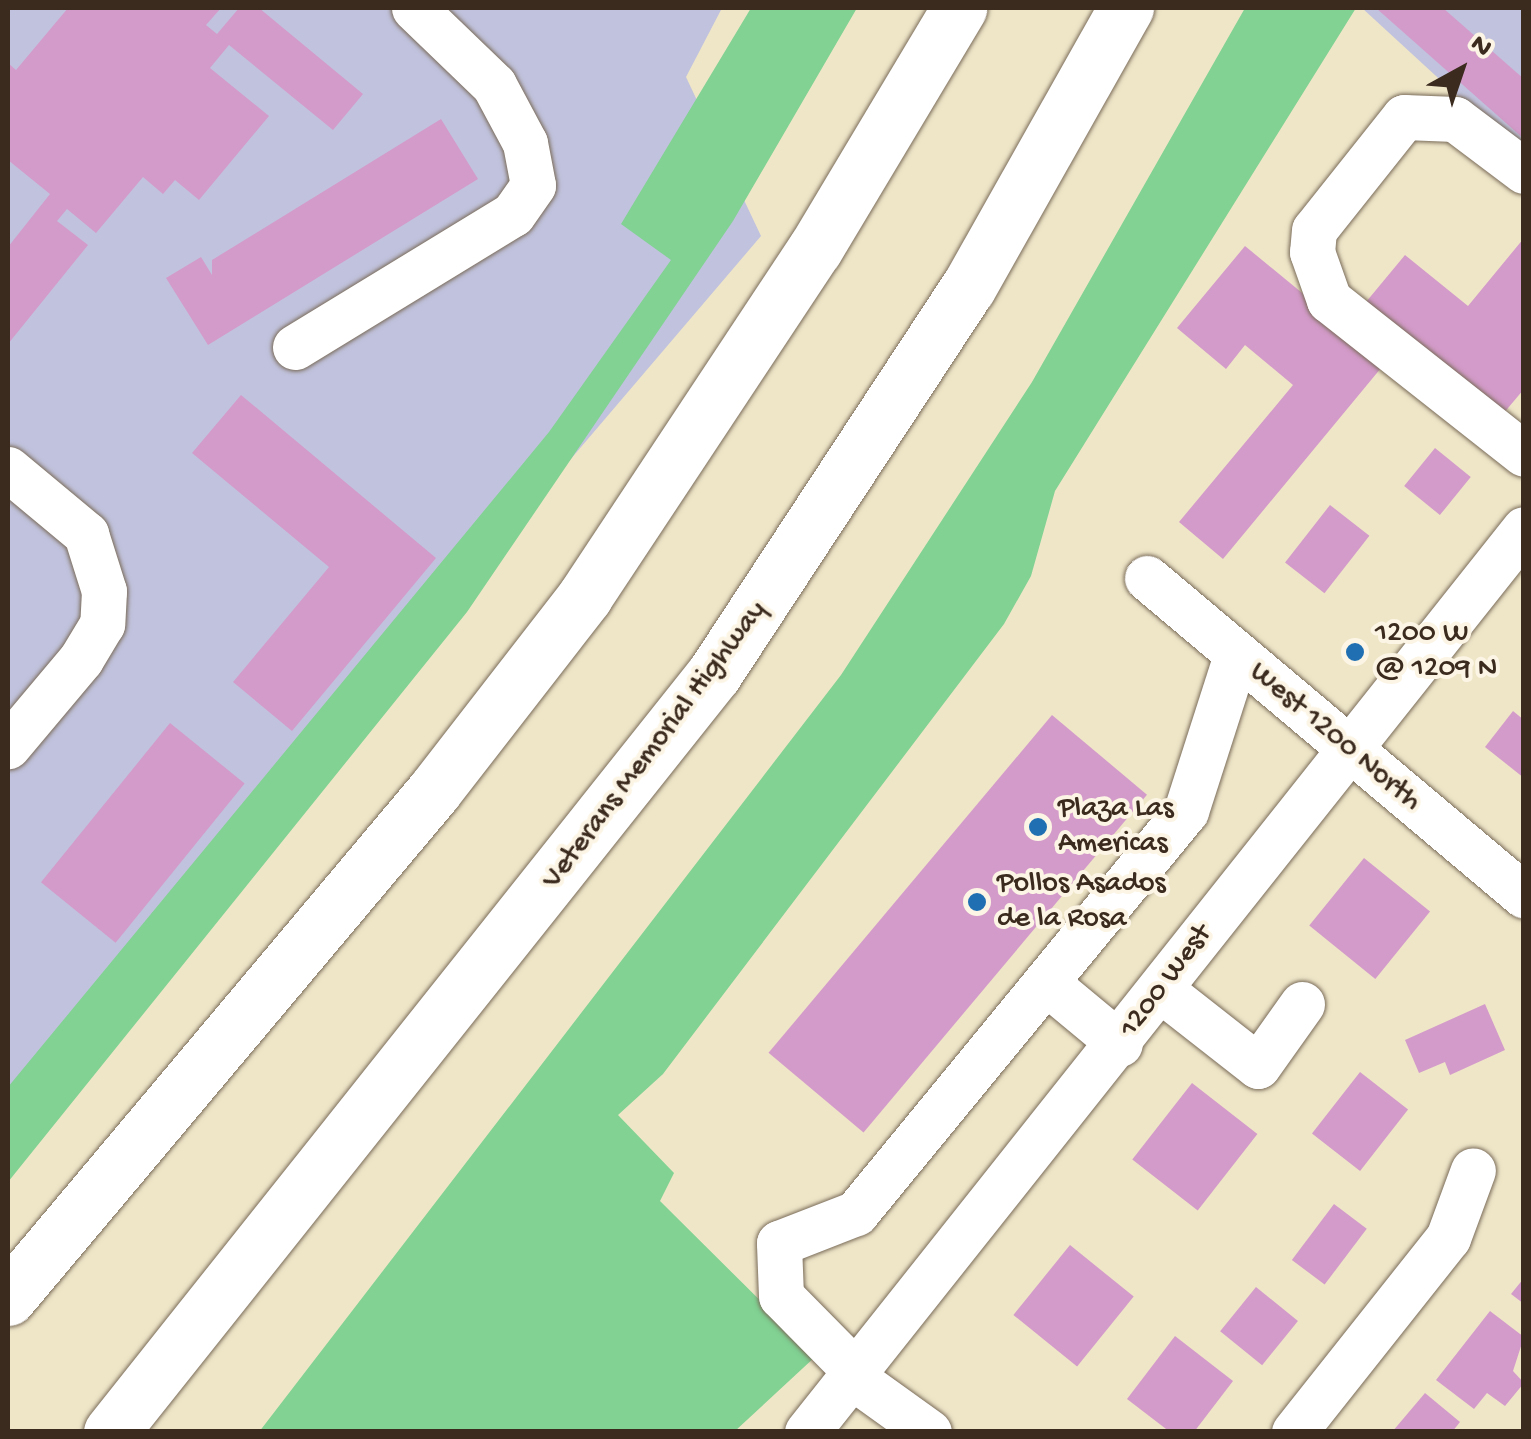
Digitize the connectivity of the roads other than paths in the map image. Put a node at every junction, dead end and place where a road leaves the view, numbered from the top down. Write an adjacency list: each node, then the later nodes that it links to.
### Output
1 (414, 8): 5 (street)
2 (959, 8): 19 (highway)
3 (1126, 8): 21 (highway, Veterans Memorial Highway)
4 (1524, 171): 6 (street)
5 (294, 347)
6 (1507, 441)
7 (8, 469): 11 (street)
8 (1524, 529): 12 (street, 1200 West)
9 (1147, 578): 10 (street, West 1200 North)
10 (1236, 655): 12 (street, West 1200 North); 14 (street)
11 (8, 746)
12 (1345, 748): 13 (street, West 1200 North); 15 (street, 1200 West)
13 (1524, 895)
14 (1049, 985): 17 (street); 20 (street)
15 (1161, 990): 16 (street); 17 (street, 1200 West)
16 (1302, 1004)
17 (1120, 1044): 20 (street, 1200 West)
18 (1474, 1170): 24 (street)
19 (8, 1298)
20 (853, 1374): 22 (street, 1200 West); 23 (street)
21 (111, 1432)
22 (807, 1432)
23 (928, 1432)
24 (1294, 1432)

